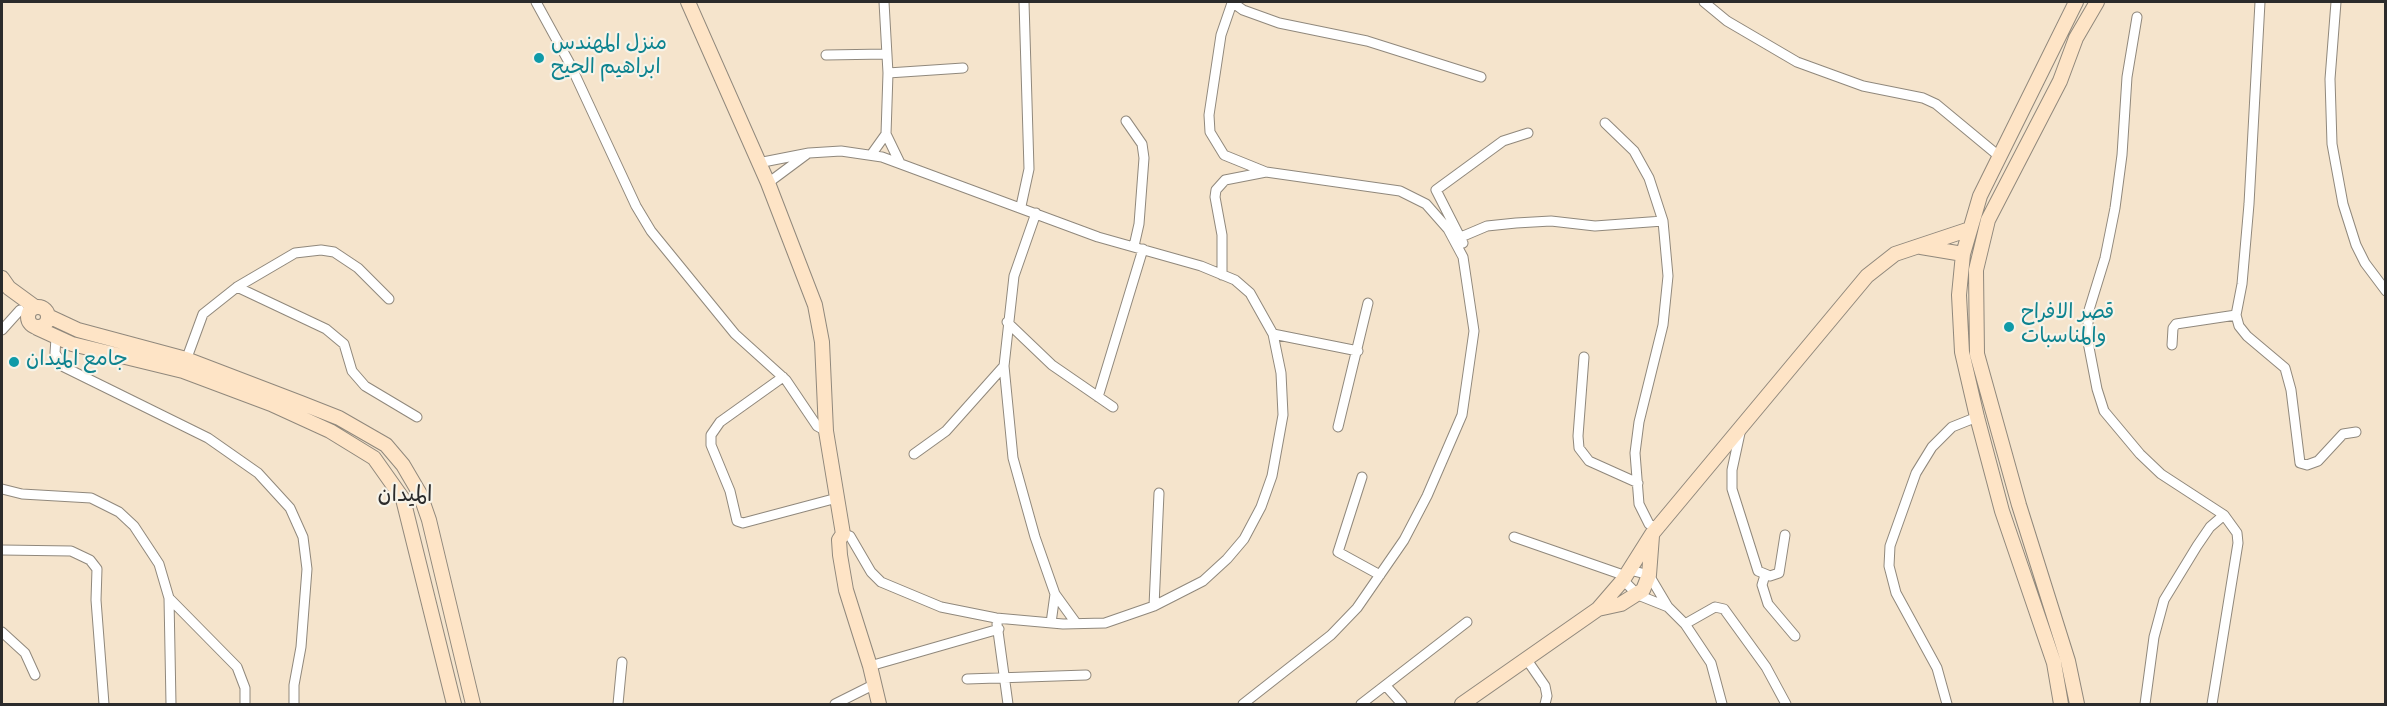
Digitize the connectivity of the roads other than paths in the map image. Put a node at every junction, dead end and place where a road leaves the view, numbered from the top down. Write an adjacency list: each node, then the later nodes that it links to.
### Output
1 (536, 2): 56 (street)
2 (688, 2): 26 (main road)
3 (884, 2): 12 (street)
4 (1024, 2): 30 (street)
5 (1232, 2): 16 (street); 28 (street)
6 (1704, 2): 25 (street)
7 (2076, 2): 17 (main road)
8 (2097, 2): 18 (main road)
9 (2260, 2): 45 (street)
10 (2336, 2): 42 (street)
11 (2137, 17): 71 (street)
12 (886, 54): 13 (street); 15 (street)
13 (826, 55)
14 (963, 68): 15 (street)
15 (888, 73): 22 (street)
16 (1481, 77)
17 (2026, 100): 18 (main road); 25 (main road)
18 (2045, 109): 96 (main road)
19 (1126, 121): 35 (street)
20 (1605, 123): 32 (street)
21 (1528, 133): 34 (street)
22 (886, 134): 24 (street); 27 (street)
23 (809, 153): 24 (street); 26 (street); 29 (street)
24 (871, 155): 27 (street)
25 (2000, 157): 33 (main road)
26 (758, 163): 29 (main road)
27 (900, 163): 30 (street)
28 (1266, 172): 38 (street); 39 (street)
29 (768, 183): 62 (main road)
30 (1021, 206): 31 (street)
31 (1036, 213): 35 (street); 47 (street)
32 (1663, 221): 34 (street); 67 (street)
33 (1970, 229): 36 (main road); 37 (main road)
34 (1461, 237): 38 (street)
35 (1138, 247): 39 (street); 57 (street)
36 (1921, 247): 37 (main road); 63 (main road)
37 (1963, 254): 60 (main road)
38 (1463, 257): 78 (street)
39 (1222, 275): 49 (street)
40 (5, 283): 46 (main road)
41 (237, 287): 43 (street); 54 (street); 59 (street)
42 (2385, 291)
43 (389, 299)
44 (1368, 303): 52 (street)
45 (2236, 315): 51 (street); 64 (street)
46 (30, 316): 48 (street); 50 (main road); 54 (main road)
47 (1007, 322): 55 (street); 57 (street)
48 (2, 330)
49 (1273, 333): 52 (street); 84 (street)
50 (56, 338): 54 (main road); 109 (street)
51 (2172, 345)
52 (1358, 351): 61 (street)
53 (1584, 357): 67 (street)
54 (184, 365): 110 (main road); 111 (main road)
55 (1004, 366): 65 (street); 81 (street)
56 (783, 376): 62 (street); 70 (street)
57 (1098, 397): 58 (street)
58 (1113, 407)
59 (417, 417)
60 (1977, 417): 98 (main road); 123 (street)
61 (1338, 427)
62 (826, 431): 70 (main road)
63 (1740, 432): 72 (main road); 77 (street)
64 (2356, 432)
65 (914, 454)
66 (1362, 477): 78 (street)
67 (1638, 483): 72 (street)
68 (2, 489): 83 (street)
69 (1159, 493): 84 (street)
70 (837, 498): 73 (main road)
71 (2224, 515): 126 (street); 127 (street)
72 (1655, 531): 79 (main road); 80 (main road)
73 (843, 534): 87 (street); 99 (main road)
74 (1785, 536): 77 (street)
75 (1514, 537): 79 (street)
76 (2, 550): 106 (street)
77 (1766, 574): 94 (street)
78 (1380, 575): 116 (street)
79 (1626, 575): 80 (street); 82 (street); 86 (main road)
80 (1649, 575): 82 (main road); 85 (street)
81 (1055, 594): 89 (street); 90 (street)
82 (1638, 595): 85 (street); 86 (main road)
83 (169, 598): 107 (street); 108 (street)
84 (1154, 606): 90 (street)
85 (1668, 608): 91 (street)
86 (1598, 609): 95 (main road)
87 (996, 618): 89 (street); 92 (street)
88 (1467, 622): 105 (street)
89 (1051, 623): 90 (street)
90 (1076, 623)
91 (1684, 624): 121 (street); 122 (street)
92 (999, 629): 99 (street); 103 (street)
93 (2, 632): 100 (street)
94 (1796, 636)
95 (1527, 660): 119 (main road); 120 (street)
96 (2068, 661): 98 (main road); 125 (main road)
97 (622, 662): 112 (street)
98 (2054, 663): 124 (main road)
99 (870, 666): 104 (main road)
100 (35, 675)
101 (1086, 675): 103 (street)
102 (967, 679): 103 (street)
103 (1006, 679): 115 (street)
104 (875, 684): 113 (street); 114 (main road)
105 (1386, 686): 117 (street); 118 (street)
106 (104, 705)
107 (171, 705)
108 (245, 705)
109 (294, 705)
110 (454, 705)
111 (473, 705)
112 (618, 705)
113 (835, 705)
114 (879, 705)
115 (1008, 705)
116 (1243, 705)
117 (1361, 705)
118 (1402, 705)
119 (1462, 705)
120 (1545, 705)
121 (1722, 705)
122 (1786, 705)
123 (1947, 705)
124 (2061, 705)
125 (2077, 705)
126 (2145, 705)
127 (2212, 705)

